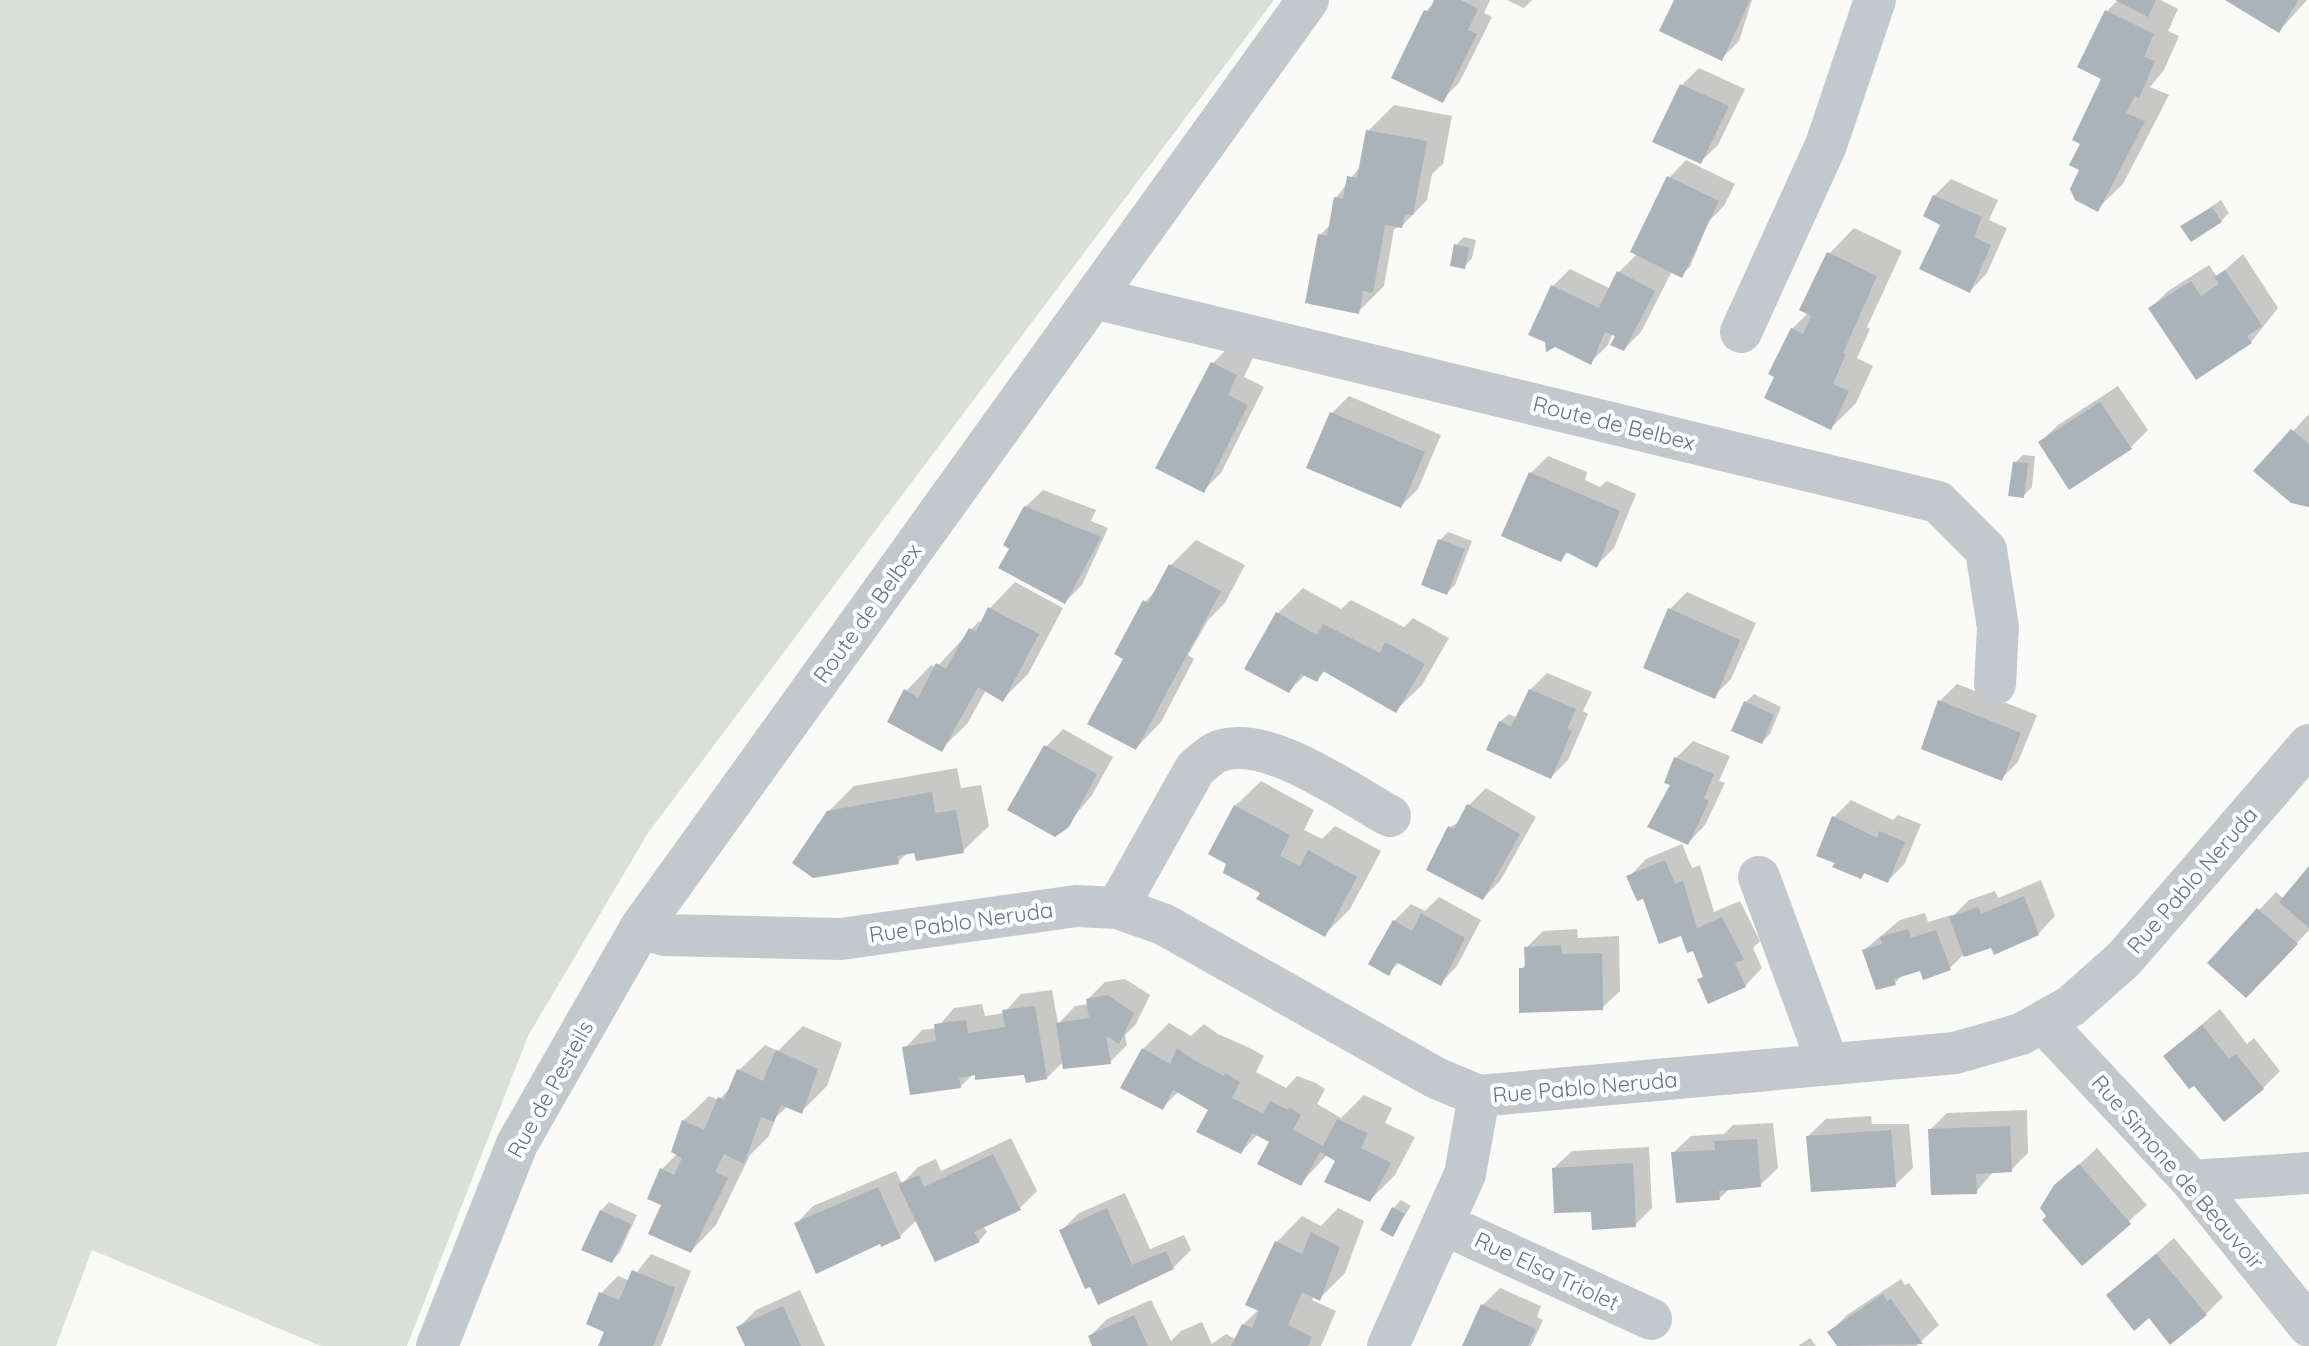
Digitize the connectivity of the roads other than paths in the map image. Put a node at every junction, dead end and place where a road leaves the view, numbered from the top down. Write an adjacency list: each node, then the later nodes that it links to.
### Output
1 (1308, 0): 3 (street, Route de Belbex)
2 (1875, 0): 4 (street)
3 (1094, 298): 5 (street, Route de Belbex); 10 (street, Route de Belbex)
4 (1741, 332)
5 (1995, 684)
6 (2309, 745): 11 (street, Rue Pablo Neruda)
7 (1390, 816): 9 (street)
8 (1759, 877): 12 (street)
9 (1117, 908): 10 (street, Rue Pablo Neruda); 13 (street, Rue Pablo Neruda)
10 (641, 927): 19 (street, Rue de Pesteils)
11 (2043, 1022): 12 (street, Rue Pablo Neruda); 15 (street, Rue Simone de Beauvoir)
12 (1828, 1064): 13 (street, Rue Pablo Neruda)
13 (1479, 1096): 16 (street)
14 (2309, 1173): 15 (street)
15 (2192, 1181): 18 (street, Rue Simone de Beauvoir)
16 (1443, 1224): 17 (street, Rue Elsa Triolet); 20 (street)
17 (1651, 1319)
18 (2309, 1326)
19 (437, 1346)
20 (1388, 1346)

